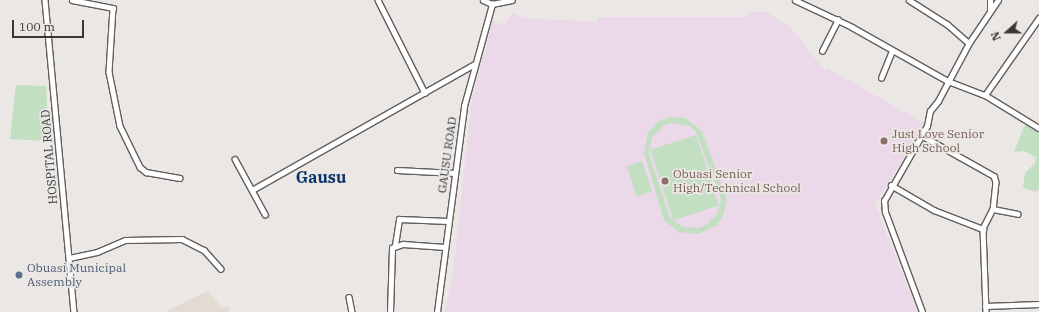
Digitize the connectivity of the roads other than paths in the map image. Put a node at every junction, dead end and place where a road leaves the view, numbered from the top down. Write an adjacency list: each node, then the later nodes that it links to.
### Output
1 (45, 0): 37 (street, HOSPITAL ROAD)
2 (72, 0): 27 (street)
3 (378, 0): 20 (street)
4 (483, 0): 10 (street)
5 (512, 0): 10 (street)
6 (795, 0): 13 (street)
7 (909, 0): 14 (street)
8 (990, 0): 11 (street)
9 (998, 0): 11 (street)
10 (492, 4): 17 (street, GAUSU ROAD)
11 (990, 10): 14 (street)
12 (1039, 18): 21 (street)
13 (838, 20): 15 (street); 16 (street)
14 (969, 43): 19 (street)
15 (822, 51)
16 (892, 51): 18 (street); 19 (street)
17 (473, 65): 20 (street); 26 (street, GAUSU ROAD)
18 (881, 78)
19 (948, 82): 21 (street); 23 (street)
20 (425, 93): 29 (street)
21 (985, 95): 22 (street)
22 (1039, 128)
23 (921, 135): 28 (street); 30 (street)
24 (235, 160): 29 (street)
25 (397, 170): 26 (street)
26 (455, 173): 33 (street, GAUSU ROAD)
27 (179, 178)
28 (891, 185): 34 (street); 46 (street)
29 (252, 190): 31 (street)
30 (993, 209): 32 (street); 34 (street)
31 (265, 214)
32 (1018, 214)
33 (448, 221): 35 (street); 36 (street, GAUSU ROAD)
34 (983, 229): 41 (street)
35 (395, 246): 36 (street); 44 (street)
36 (445, 247): 45 (street, GAUSU ROAD)
37 (69, 258): 38 (street); 42 (street, HOSPITAL ROAD)
38 (221, 269)
39 (349, 296): 43 (street)
40 (1039, 304): 41 (street)
41 (985, 306): 47 (street)
42 (74, 312)
43 (352, 312)
44 (390, 312)
45 (436, 312)
46 (922, 312)
47 (986, 312)

